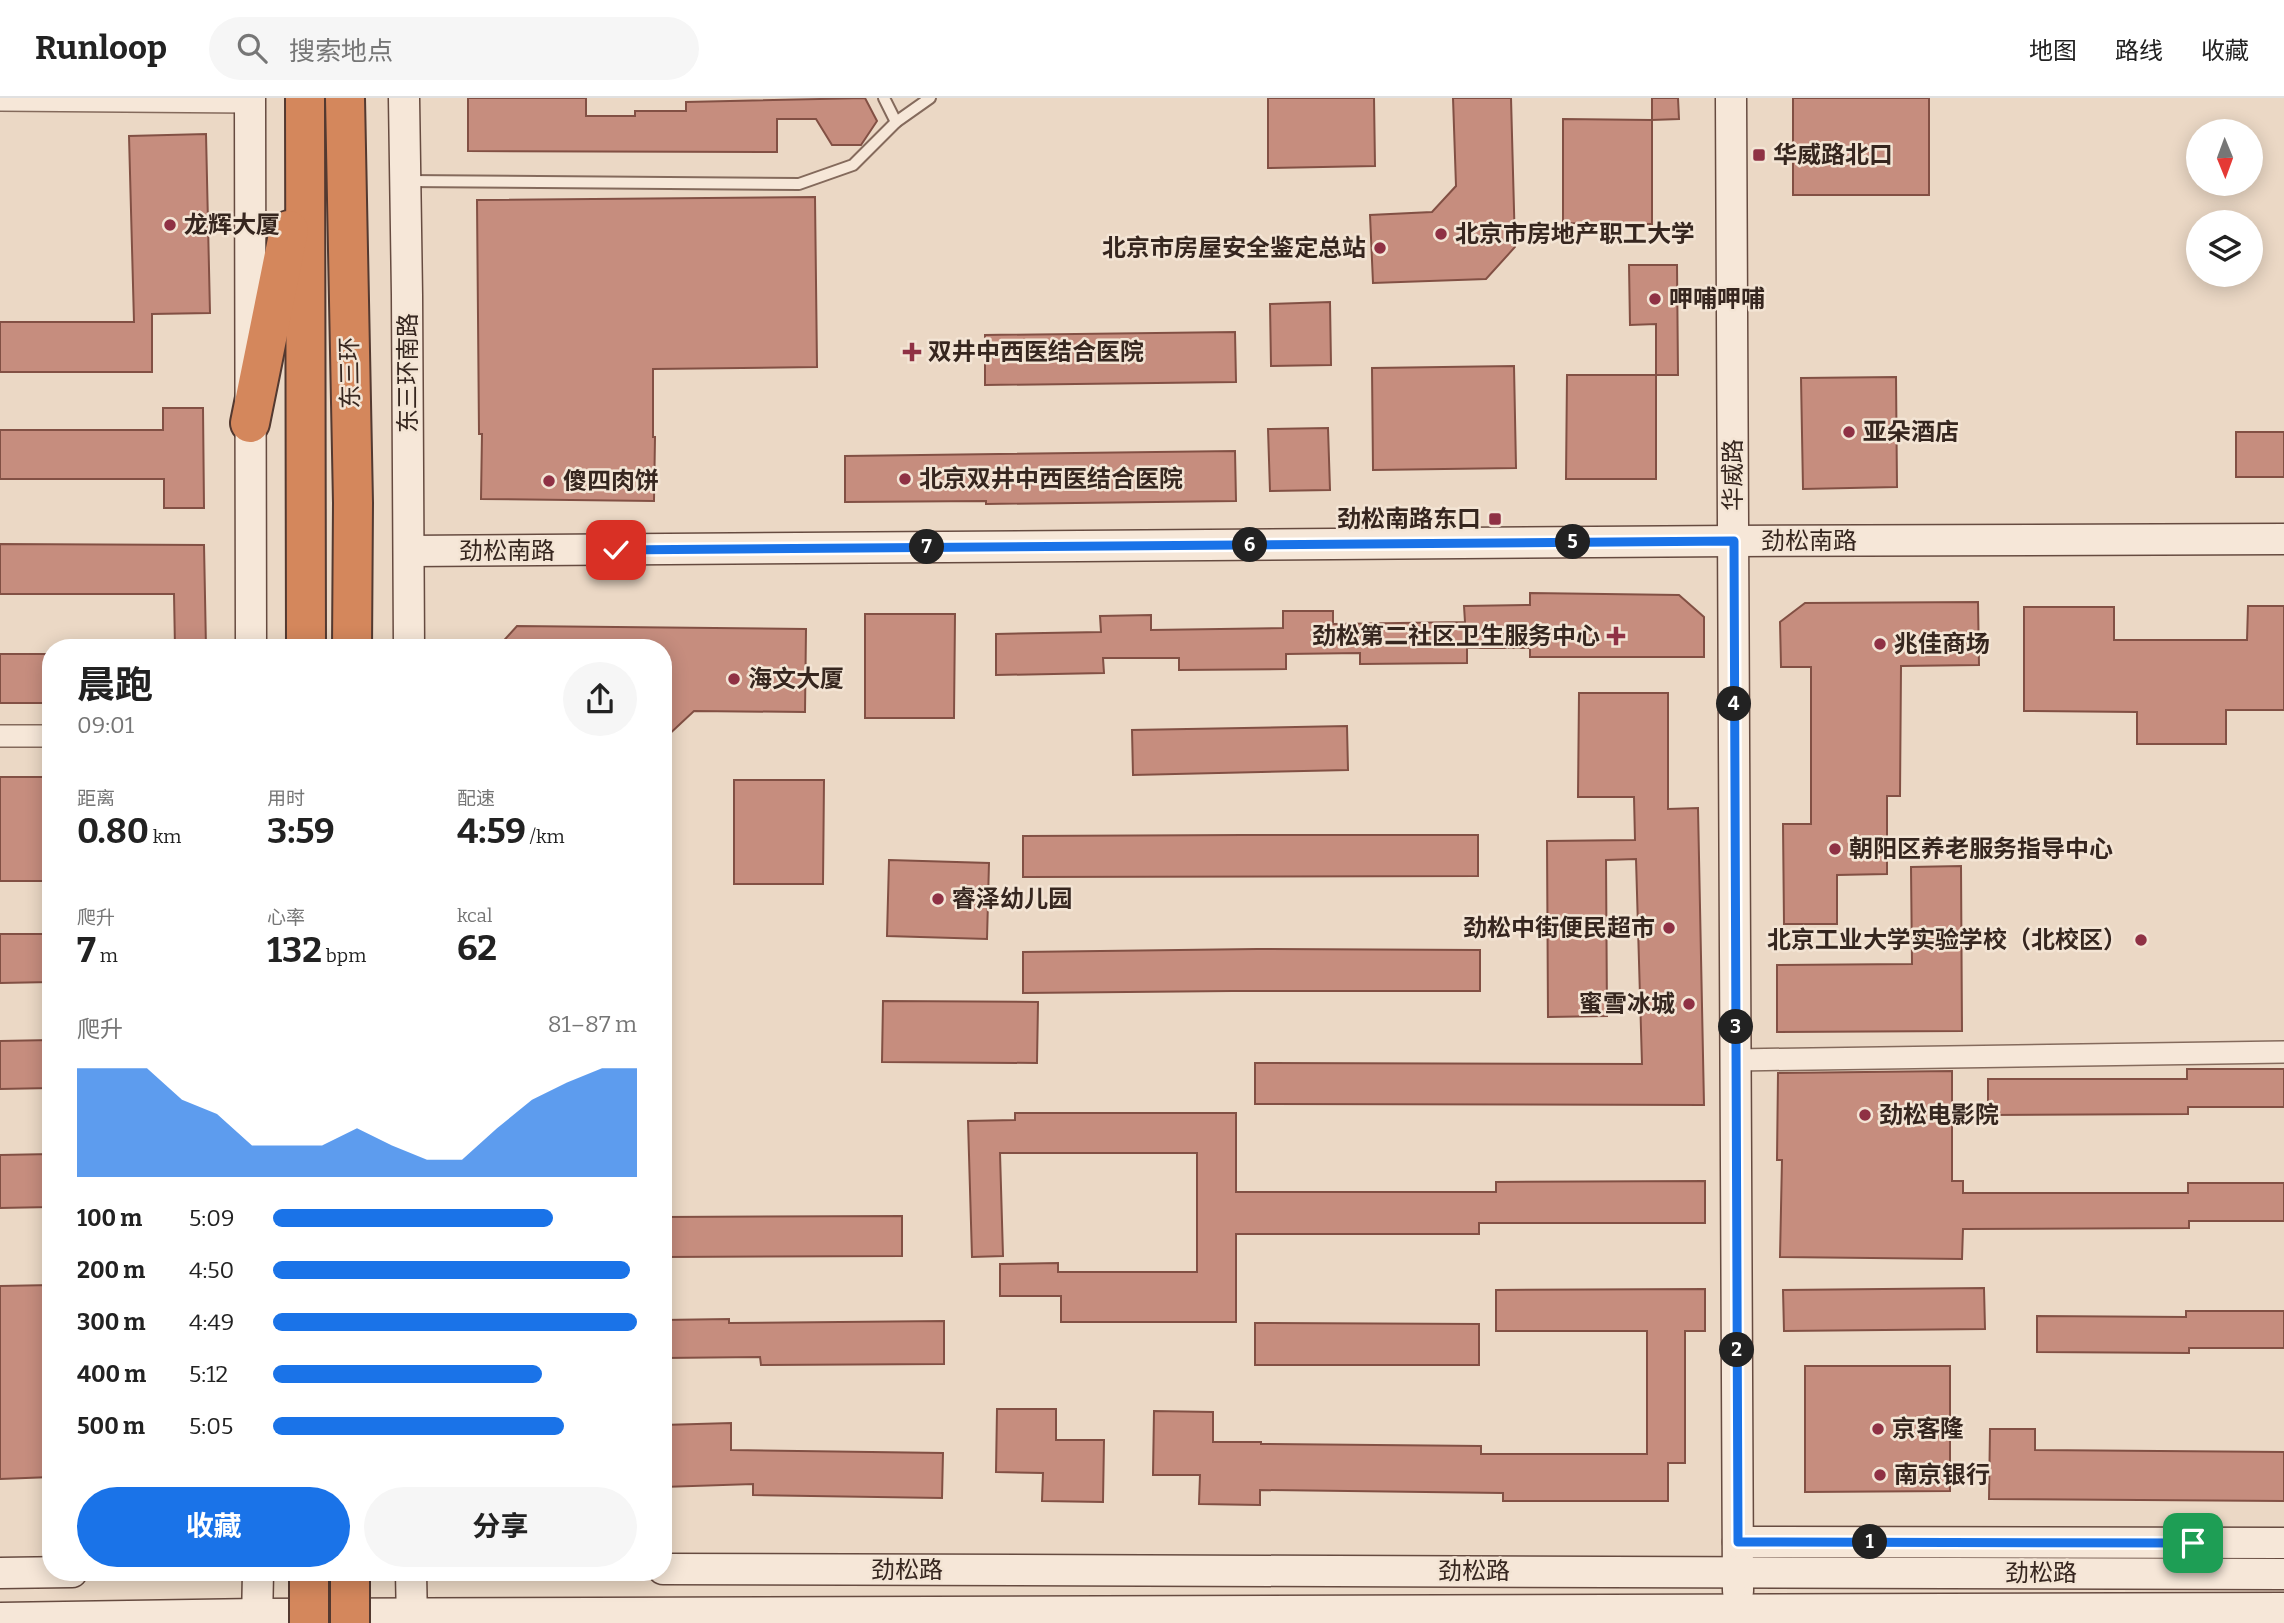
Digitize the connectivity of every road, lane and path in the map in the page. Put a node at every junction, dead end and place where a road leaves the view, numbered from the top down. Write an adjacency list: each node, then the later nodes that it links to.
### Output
1 (305, 98): 10 (highway, 东三环)
2 (345, 98): 13 (highway, 东三环)
3 (404, 98): 11 (street, 东三环南路)
4 (884, 98): 9 (lane)
5 (930, 98): 9 (lane)
6 (1731, 98): 15 (street, 华威路)
7 (0, 100): 8 (street)
8 (250, 100): 12 (street)
9 (896, 122): 11 (lane)
10 (305, 149): 12 (highway); 18 (highway, 东三环)
11 (405, 180): 16 (street, 东三环南路)
12 (250, 422): 17 (street)
13 (353, 503): 19 (highway, 东三环); 20 (highway)
14 (2284, 539): 15 (street, 劲松南路)
15 (1734, 541): 16 (street, 劲松南路); 25 (street, 华威路)
16 (409, 551): 21 (street, 东三环南路)
17 (251, 639)
18 (306, 639)
19 (352, 639)
20 (373, 639)
21 (409, 639)
22 (0, 736): 23 (street)
23 (42, 736)
24 (2284, 1052): 25 (street)
25 (1736, 1060): 26 (street, 华威路)
26 (1738, 1542): 27 (street); 30 (street, 华威路)
27 (2284, 1544)
28 (672, 1569): 30 (street, 劲松路)
29 (42, 1572): 31 (street)
30 (1739, 1572): 32 (street, 劲松路); 38 (street, 华威路)
31 (0, 1573)
32 (2284, 1574)
33 (258, 1581): 41 (street)
34 (309, 1581): 43 (highway, bridge)
35 (350, 1581): 44 (highway, bridge)
36 (411, 1581): 42 (street)
37 (2284, 1608): 38 (street, 劲松路)
38 (1738, 1616): 40 (street, 劲松路)
39 (0, 1618): 41 (street, 劲松路)
40 (990, 1618): 42 (street, 劲松路)
41 (257, 1619): 42 (street, 劲松路)
42 (412, 1619)
43 (309, 1623)
44 (350, 1623)

